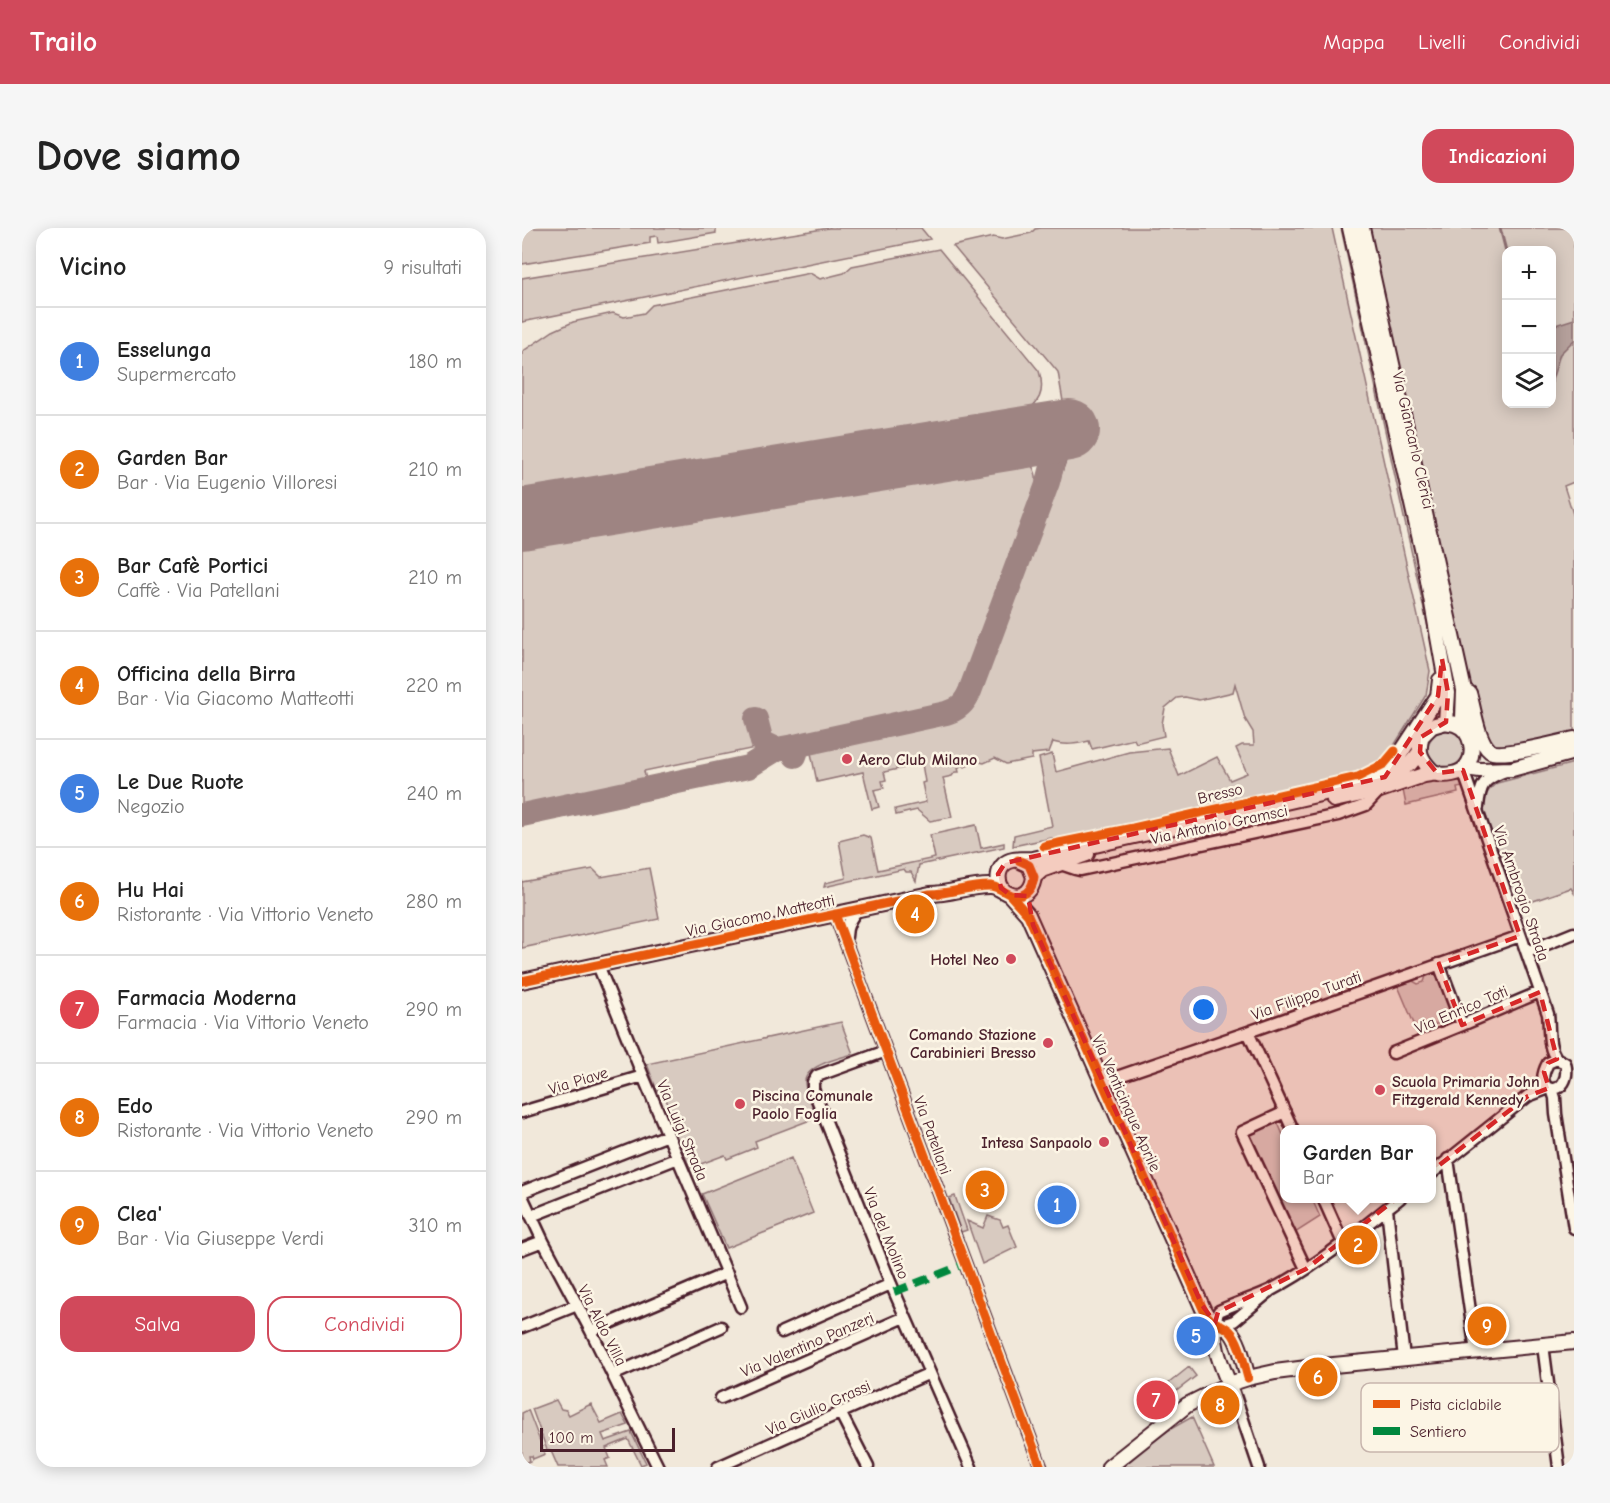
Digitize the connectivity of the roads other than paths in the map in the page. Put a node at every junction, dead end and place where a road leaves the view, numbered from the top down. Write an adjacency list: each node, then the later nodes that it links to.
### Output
1 (1350, 228): 4 (street, Via Giancarlo Clerici)
2 (1362, 228): 3 (street, Via Giancarlo Clerici)
3 (1455, 651): 6 (street, Via Giancarlo Clerici); 7 (street, Via Giancarlo Clerici)
4 (1442, 660): 5 (street, Via Giancarlo Clerici); 15 (street, Via Giancarlo Clerici)
5 (1446, 722): 6 (street); 8 (street)
6 (1466, 732): 9 (street)
7 (1574, 739)
8 (1420, 752): 14 (street); 15 (street, Via Antonio Gramsci)
9 (1472, 752): 11 (street); 12 (street)
10 (1574, 752): 11 (street)
11 (1542, 761): 13 (street)
12 (1464, 769): 13 (street); 14 (street); 16 (street, Via Ambrogio Strada)
13 (1512, 769): 16 (street)
14 (1437, 774): 15 (street, Via Antonio Gramsci)
15 (1382, 783): 17 (street, Via Antonio Gramsci); 19 (street, Via Antonio Gramsci)
16 (1477, 810): 26 (street, Via Ambrogio Strada)
17 (1018, 860): 18 (street); 19 (street)
18 (999, 870): 20 (street); 21 (street, Via Giacomo Matteotti)
19 (1032, 883): 20 (street); 24 (street)
20 (1007, 893): 21 (street, Via Giacomo Matteotti); 24 (street, Via Venticinque Aprile)
21 (930, 894): 22 (street, Via Giacomo Matteotti)
22 (858, 909): 23 (street, Via Giacomo Matteotti); 27 (street)
23 (835, 914): 27 (street, Via Patellani); 30 (street, Via Giacomo Matteotti)
24 (1028, 915): 39 (street, Via Venticinque Aprile)
25 (1574, 933): 28 (street)
26 (1520, 936): 28 (street, Via Ambrogio Strada); 29 (street, Via Filippo Turati)
27 (846, 944): 35 (street, Via Patellani)
28 (1527, 952): 32 (street, Via Ambrogio Strada)
29 (1439, 964): 33 (street); 34 (street, Via Filippo Turati)
30 (598, 965): 31 (street, Via Giacomo Matteotti); 38 (street, Via Luigi Strada)
31 (522, 981)
32 (1540, 992): 33 (street, Via Enrico Toti); 37 (street, Via Ambrogio Strada)
33 (1462, 1025): 36 (street, Via Enrico Toti)
34 (1248, 1032): 39 (street, Via Filippo Turati); 41 (street)
35 (886, 1051): 59 (street, Via del Molino); 84 (street, Via Patellani)
36 (1393, 1053)
37 (1569, 1069): 40 (street); 40 (street)
38 (643, 1076): 42 (street, Via Piave); 44 (street, Via Luigi Strada)
39 (1102, 1082): 63 (street, Via Venticinque Aprile)
40 (1550, 1088): 46 (street); 53 (street)
41 (1285, 1112): 43 (street); 57 (street)
42 (522, 1113)
43 (1291, 1125)
44 (668, 1135): 45 (street, Via Luigi Strada); 48 (street)
45 (678, 1158): 52 (street); 58 (street, Via Luigi Strada)
46 (1448, 1159): 47 (street); 70 (street)
47 (1436, 1169)
48 (522, 1194): 52 (street, Via Aldo Villa)
49 (1325, 1203): 55 (street)
50 (1394, 1203): 51 (street)
51 (1387, 1209): 55 (street); 71 (street)
52 (527, 1212): 54 (street, Via Aldo Villa)
53 (1574, 1228)
54 (543, 1241): 56 (street); 60 (street, Via Aldo Villa)
55 (1343, 1243): 57 (street)
56 (522, 1249)
57 (1306, 1269): 63 (street)
58 (727, 1273): 61 (street, Via Luigi Strada); 66 (street)
59 (891, 1284): 62 (street, Via del Molino); 67 (street)
60 (577, 1305): 64 (street); 66 (street, Via Aldo Villa)
61 (741, 1307)
62 (905, 1317): 72 (street, Via del Molino); 77 (street, Via Valentino Panzeri)
63 (1215, 1323): 74 (street); 76 (street, Via Venticinque Aprile)
64 (522, 1327)
65 (722, 1327): 73 (street)
66 (591, 1331): 73 (street, Via Aldo Villa)
67 (782, 1332)
68 (1574, 1342): 69 (street)
69 (1543, 1345): 70 (street); 75 (street)
70 (1476, 1352): 71 (street)
71 (1404, 1359): 74 (street)
72 (930, 1373): 78 (street, Via Giulio Grassi); 83 (street, Via del Molino)
73 (613, 1375): 80 (street, Via Aldo Villa)
74 (1248, 1378): 76 (street)
75 (1548, 1383)
76 (1229, 1384): 85 (street); 86 (street)
77 (721, 1398)
78 (841, 1414): 81 (street, Via Giulio Grassi); 82 (street)
79 (1557, 1452): 87 (street)
80 (656, 1466)
81 (718, 1467)
82 (868, 1467)
83 (971, 1467)
84 (1041, 1467)
85 (1109, 1467)
86 (1260, 1467)
87 (1559, 1467)

